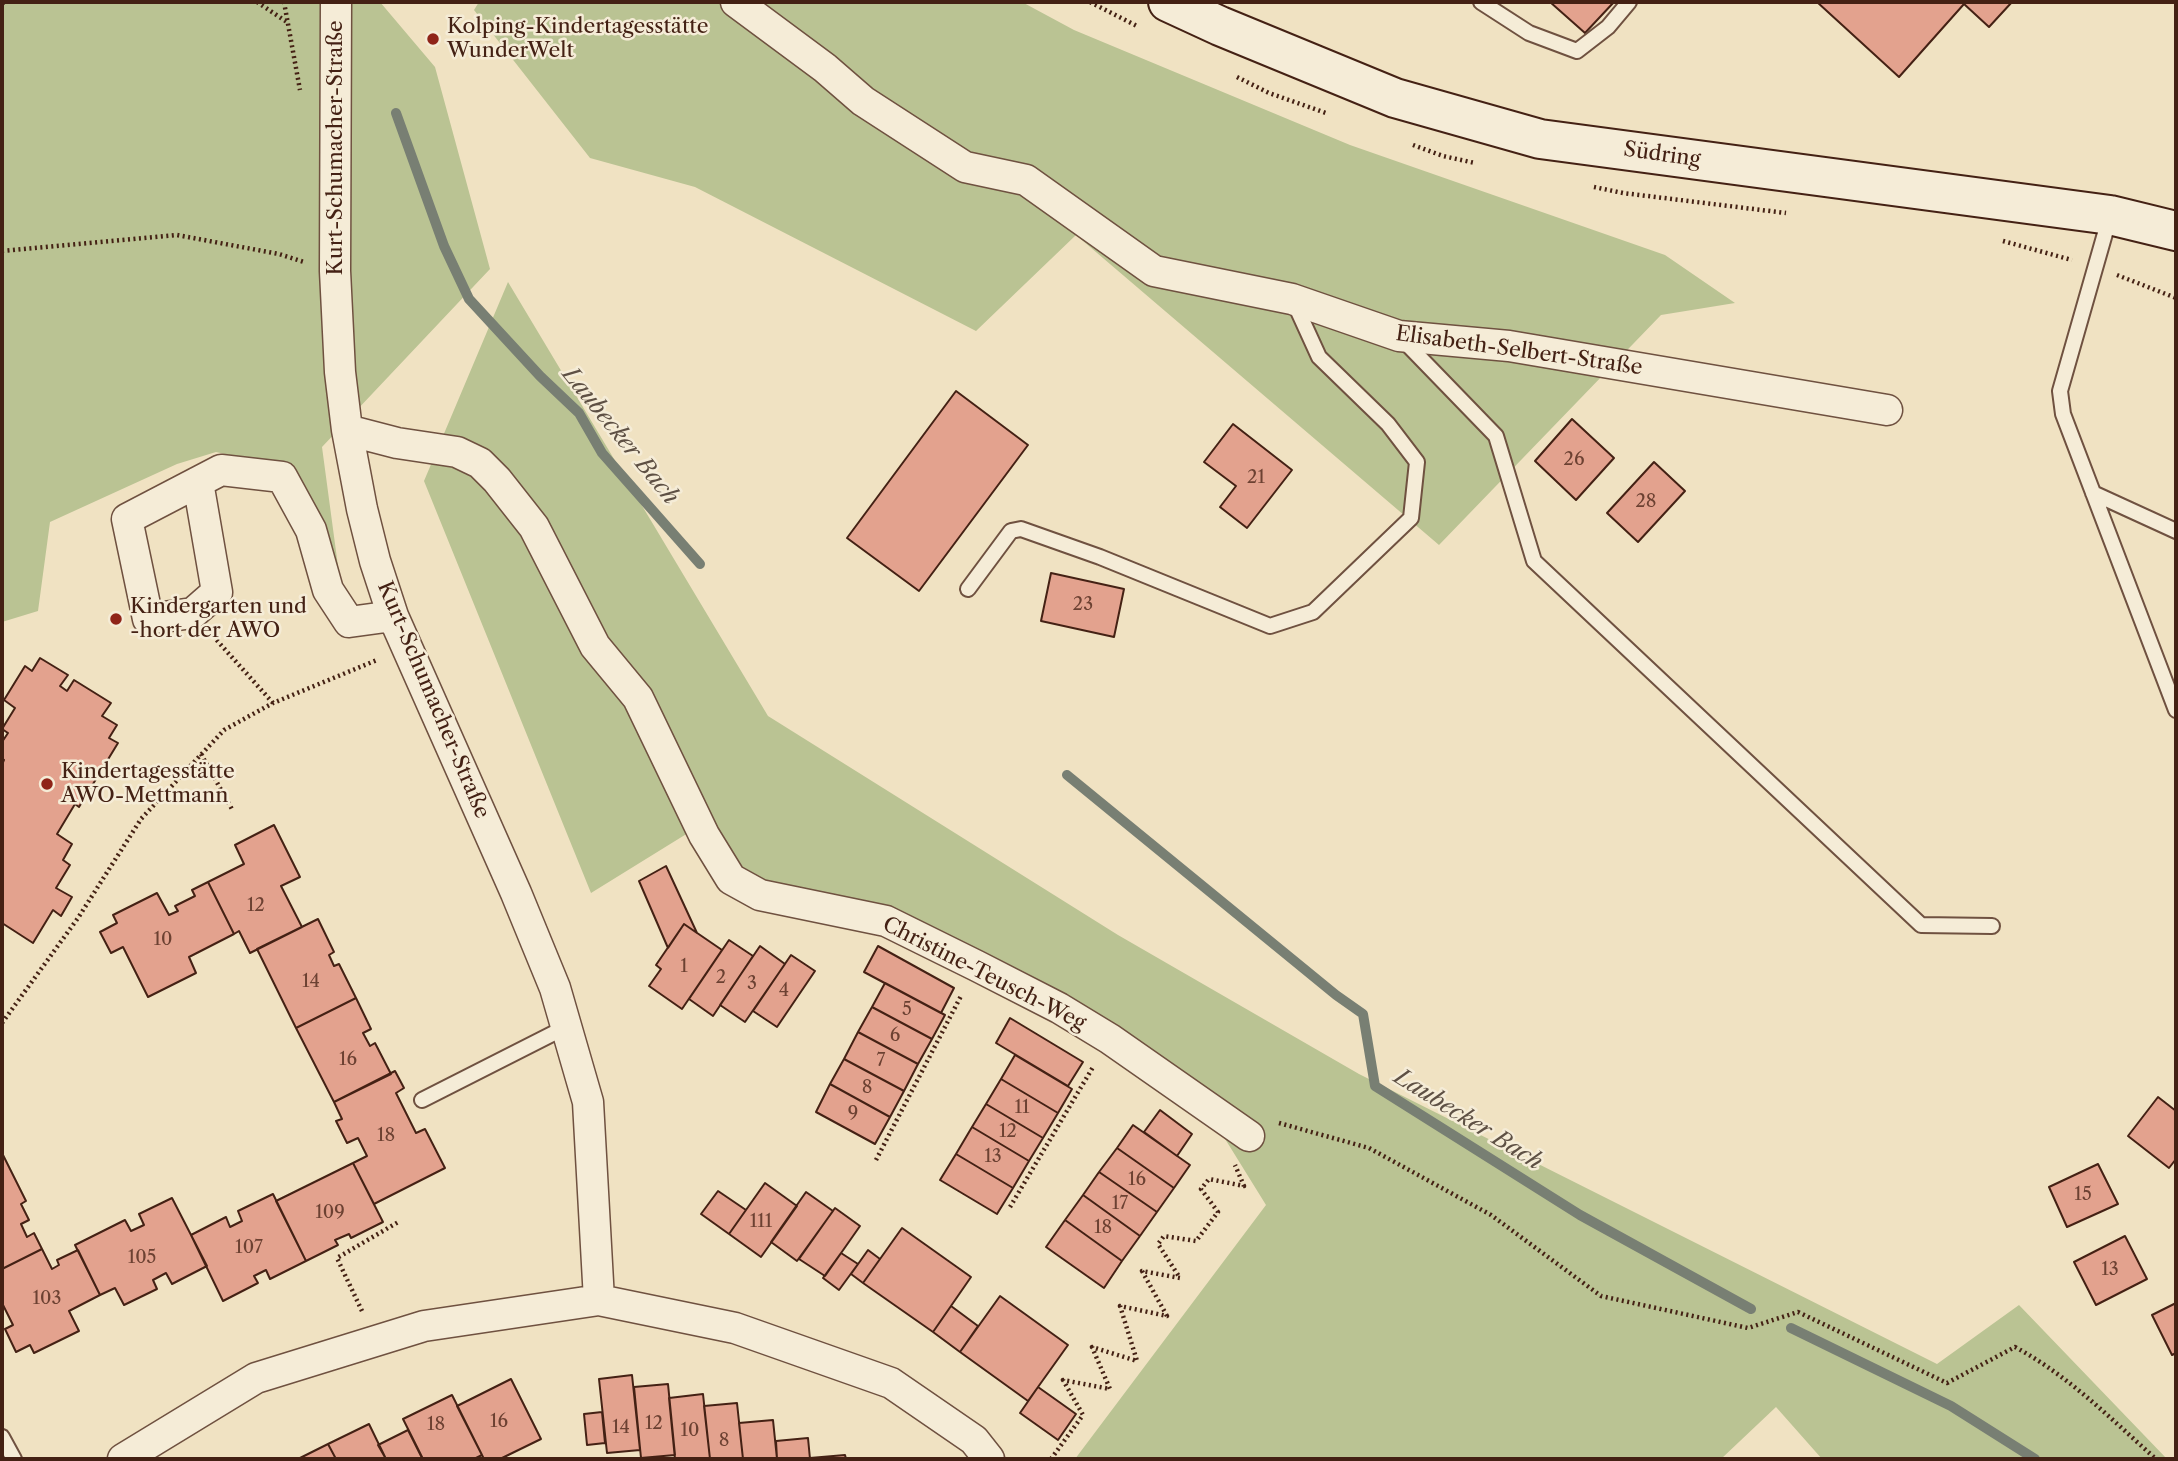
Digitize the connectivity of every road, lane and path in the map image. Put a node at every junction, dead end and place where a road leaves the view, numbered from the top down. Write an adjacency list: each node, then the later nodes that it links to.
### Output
1 (257, 2): 7 (path)
2 (336, 2): 11 (street, Kurt-Schumacher-Straße)
3 (736, 2): 12 (street, Elisabeth-Selbert-Straße)
4 (1168, 2): 8 (street, Südring)
5 (1482, 2): 6 (lane)
6 (1629, 2)
7 (288, 23)
8 (2110, 215): 9 (street, Südring); 17 (lane)
9 (2176, 231)
10 (2, 251): 11 (path)
11 (335, 271): 15 (street, Kurt-Schumacher-Straße)
12 (1292, 299): 13 (street, Elisabeth-Selbert-Straße); 19 (lane)
13 (1399, 336): 14 (street, Elisabeth-Selbert-Straße); 27 (lane)
14 (1887, 410)
15 (347, 430): 21 (street, Kurt-Schumacher-Straße); 28 (street, Christine-Teusch-Weg)
16 (198, 482): 20 (street); 20 (street); 21 (street)
17 (2093, 493): 18 (lane); 24 (lane)
18 (2176, 531)
19 (968, 589)
20 (192, 613): 23 (path)
21 (393, 616): 22 (street, Kurt-Schumacher-Straße)
22 (407, 647): 23 (path); 30 (street, Kurt-Schumacher-Straße)
23 (273, 703): 25 (path)
24 (2176, 710)
25 (201, 754): 26 (path); 29 (path)
26 (233, 811)
27 (1992, 926)
28 (977, 966): 31 (street, Christine-Teusch-Weg); 34 (path)
29 (2, 1023)
30 (566, 1027): 32 (lane); 37 (street, Kurt-Schumacher-Straße)
31 (1110, 1039): 33 (street, Christine-Teusch-Weg); 35 (path)
32 (422, 1100)
33 (1249, 1136): 43 (path); 44 (path)
34 (876, 1160)
35 (1010, 1207)
36 (400, 1221): 38 (path)
37 (598, 1300): 38 (street); 42 (street)
38 (376, 1341): 41 (street)
39 (2, 1437): 40 (lane)
40 (15, 1459)
41 (123, 1459)
42 (989, 1459)
43 (1051, 1459)
44 (2156, 1459)

